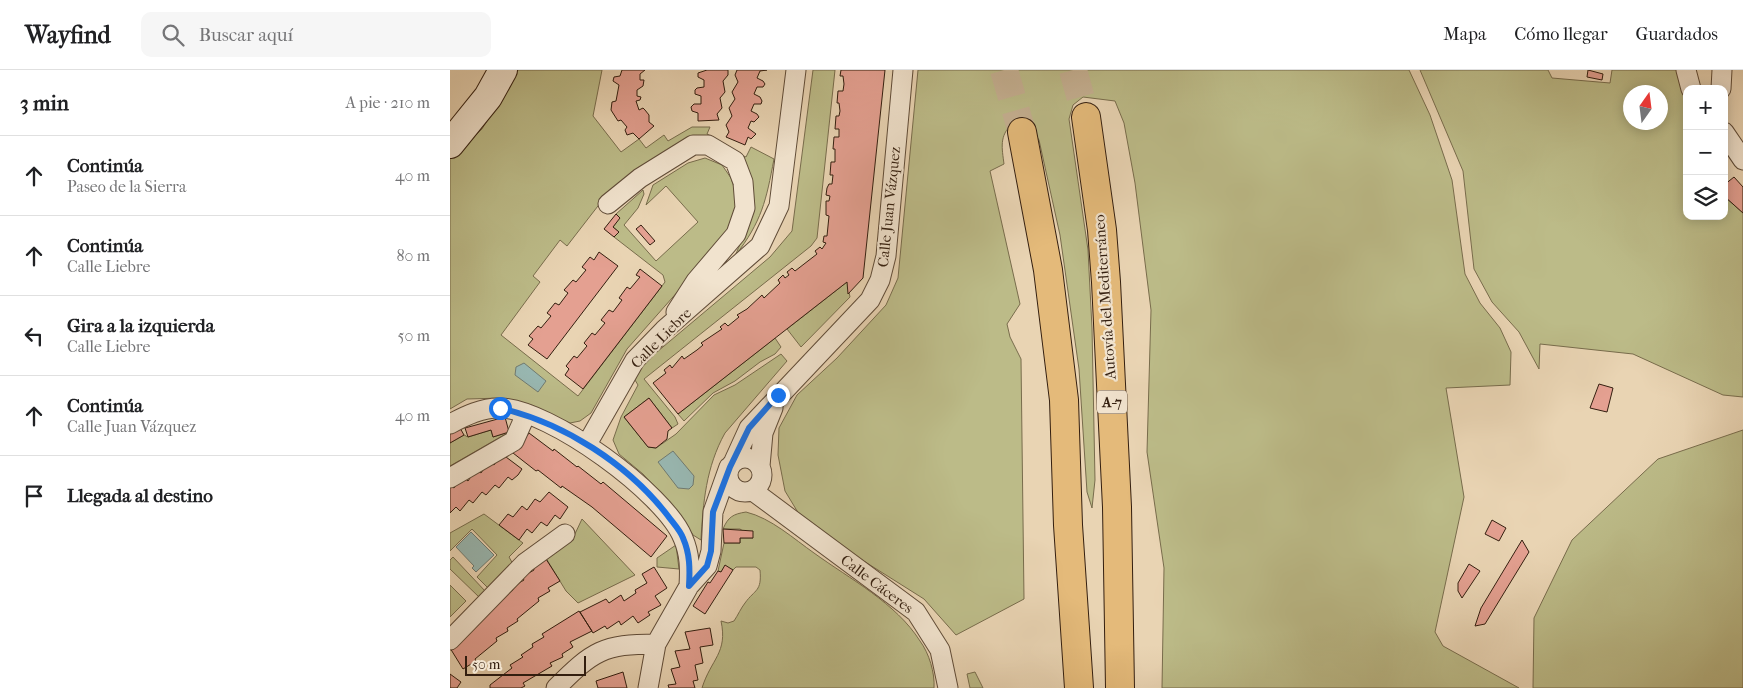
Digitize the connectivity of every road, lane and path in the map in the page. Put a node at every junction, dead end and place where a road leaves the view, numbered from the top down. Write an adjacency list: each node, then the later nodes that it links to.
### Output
1 (503, 70): 11 (street)
2 (796, 70): 14 (street, Calle Liebre)
3 (903, 70): 15 (street, Calle Juan Vázquez)
4 (1686, 70): 6 (street)
5 (1722, 70): 7 (street)
6 (1690, 85)
7 (1721, 85)
8 (1086, 117): 33 (highway, Autovía del Mediterráneo / A-7)
9 (1022, 132): 32 (highway)
10 (1728, 137): 12 (street)
11 (450, 144)
12 (1743, 160)
13 (608, 204): 14 (street)
14 (664, 330): 18 (street, Calle Liebre)
15 (778, 395): 19 (street, Calle Juan Vázquez); 20 (street, Calle Juan Vázquez)
16 (526, 414): 17 (street); 18 (street); 21 (street)
17 (450, 424)
18 (587, 444): 26 (street)
19 (732, 464): 20 (street); 22 (street); 24 (street)
20 (762, 469): 22 (street); 23 (street, Calle Cáceres)
21 (450, 478)
22 (749, 492): 23 (street, Calle Cáceres); 24 (street)
23 (796, 524): 31 (street, Calle Cáceres)
24 (713, 527): 26 (street)
25 (565, 534): 27 (street)
26 (689, 586): 28 (street)
27 (450, 640)
28 (656, 644): 29 (street); 30 (street)
29 (556, 688)
30 (648, 688)
31 (948, 688)
32 (1078, 688)
33 (1120, 688)

